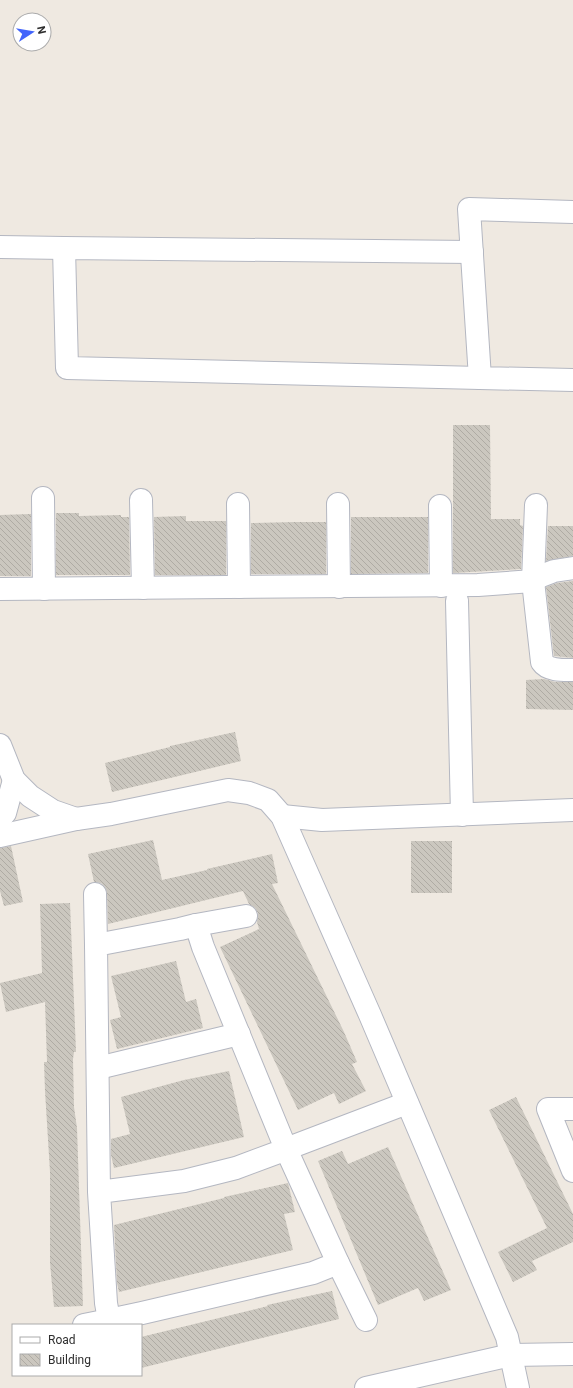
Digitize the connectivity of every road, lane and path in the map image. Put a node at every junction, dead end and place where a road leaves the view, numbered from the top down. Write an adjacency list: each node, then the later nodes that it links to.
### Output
1 (573, 212): 4 (street)
2 (0, 248): 3 (street)
3 (64, 248): 4 (street); 5 (street)
4 (472, 252): 5 (street)
5 (480, 378): 6 (street)
6 (573, 380)
7 (42, 498): 20 (street)
8 (141, 500): 18 (street)
9 (238, 504): 17 (street)
10 (338, 504): 15 (street)
11 (536, 505): 14 (street)
12 (440, 506): 16 (street)
13 (573, 568): 14 (street)
14 (533, 581): 16 (street); 22 (street)
15 (339, 586): 16 (street); 17 (street)
16 (441, 586)
17 (239, 587): 18 (street)
18 (143, 588): 20 (street)
19 (0, 589): 20 (street)
20 (44, 589)
21 (457, 601): 26 (street)
22 (573, 670)
23 (0, 745): 24 (street)
24 (14, 780): 28 (street); 29 (street)
25 (573, 810): 26 (street)
26 (462, 815): 27 (street)
27 (282, 816): 29 (street); 37 (street)
28 (0, 819)
29 (76, 819): 30 (street)
30 (0, 836)
31 (95, 894): 34 (street)
32 (246, 916): 33 (street)
33 (196, 925): 34 (street); 35 (street)
34 (96, 945): 36 (street)
35 (239, 1034): 36 (street); 39 (street)
36 (98, 1068): 41 (street)
37 (407, 1103): 39 (street); 47 (street)
38 (573, 1109): 40 (street)
39 (286, 1149): 41 (street); 42 (street)
40 (573, 1171)
41 (99, 1192): 43 (street)
42 (338, 1264): 43 (street); 44 (street)
43 (109, 1320): 45 (street)
44 (366, 1320)
45 (89, 1324)
46 (573, 1354): 47 (street)
47 (511, 1355): 48 (street); 49 (street)
48 (366, 1388)
49 (518, 1388)

